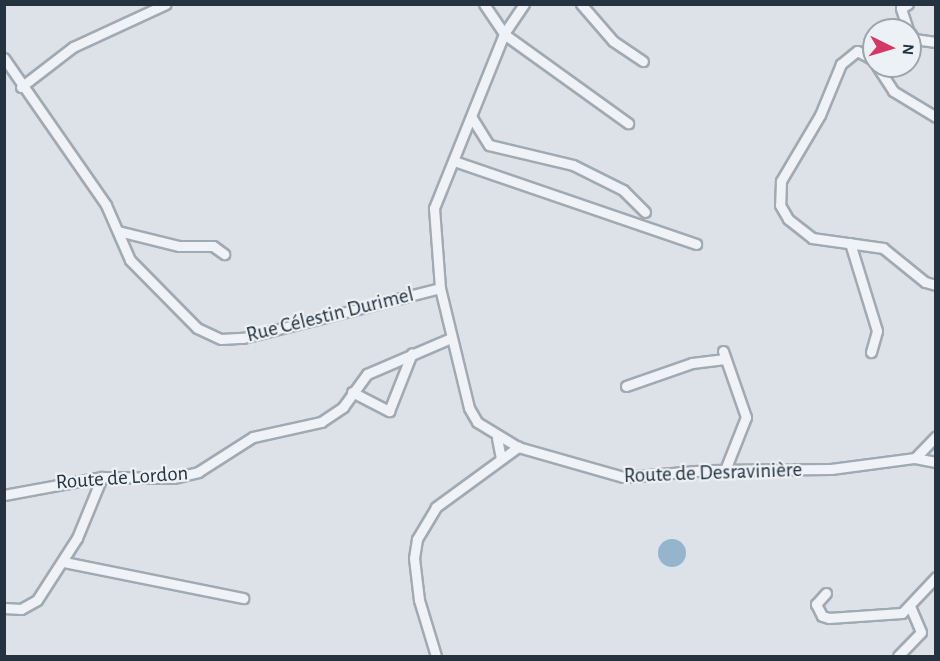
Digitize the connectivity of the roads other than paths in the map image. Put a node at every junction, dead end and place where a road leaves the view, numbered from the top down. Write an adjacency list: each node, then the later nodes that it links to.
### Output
1 (166, 4): 12 (street)
2 (484, 4): 7 (street)
3 (524, 4): 7 (street, Route de Desravinière)
4 (581, 4): 10 (street)
5 (891, 4): 6 (street)
6 (905, 6)
7 (504, 34): 14 (street, Route de Desravinière); 15 (street)
8 (862, 54): 19 (street)
9 (4, 58): 12 (street, Rue Célestin Durimel)
10 (643, 61)
11 (885, 78): 13 (street)
12 (21, 87): 18 (street, Rue Célestin Durimel)
13 (936, 117)
14 (472, 118): 16 (street, Route de Desravinière); 17 (street)
15 (628, 123)
16 (454, 160): 20 (street); 23 (street, Route de Desravinière)
17 (645, 212)
18 (118, 231): 21 (street); 23 (street, Rue Célestin Durimel)
19 (850, 243): 22 (street); 25 (street)
20 (696, 244)
21 (224, 254)
22 (936, 285)
23 (440, 288): 24 (street, Route de Desravinière)
24 (451, 338): 26 (street, Route de Lordon); 30 (street, Route de Desravinière)
25 (871, 352)
26 (412, 353): 28 (street, Route de Lordon); 28 (street)
27 (626, 386): 35 (street)
28 (352, 392): 36 (street, Route de Lordon)
29 (936, 436): 32 (street)
30 (496, 438): 31 (street, Route de Desravinière); 33 (street)
31 (518, 447): 33 (street); 35 (street, Route de Desravinière)
32 (915, 458): 34 (street, Route de Desravinière); 35 (street, Route de Desravinière)
33 (501, 459): 44 (street)
34 (936, 462)
35 (725, 470)
36 (102, 477): 37 (street, Route de Lordon); 38 (street)
37 (4, 495)
38 (64, 562): 41 (street); 43 (street)
39 (936, 577): 42 (street)
40 (826, 593): 42 (street)
41 (243, 598)
42 (910, 606): 45 (street)
43 (4, 608)
44 (436, 657)
45 (898, 657)

